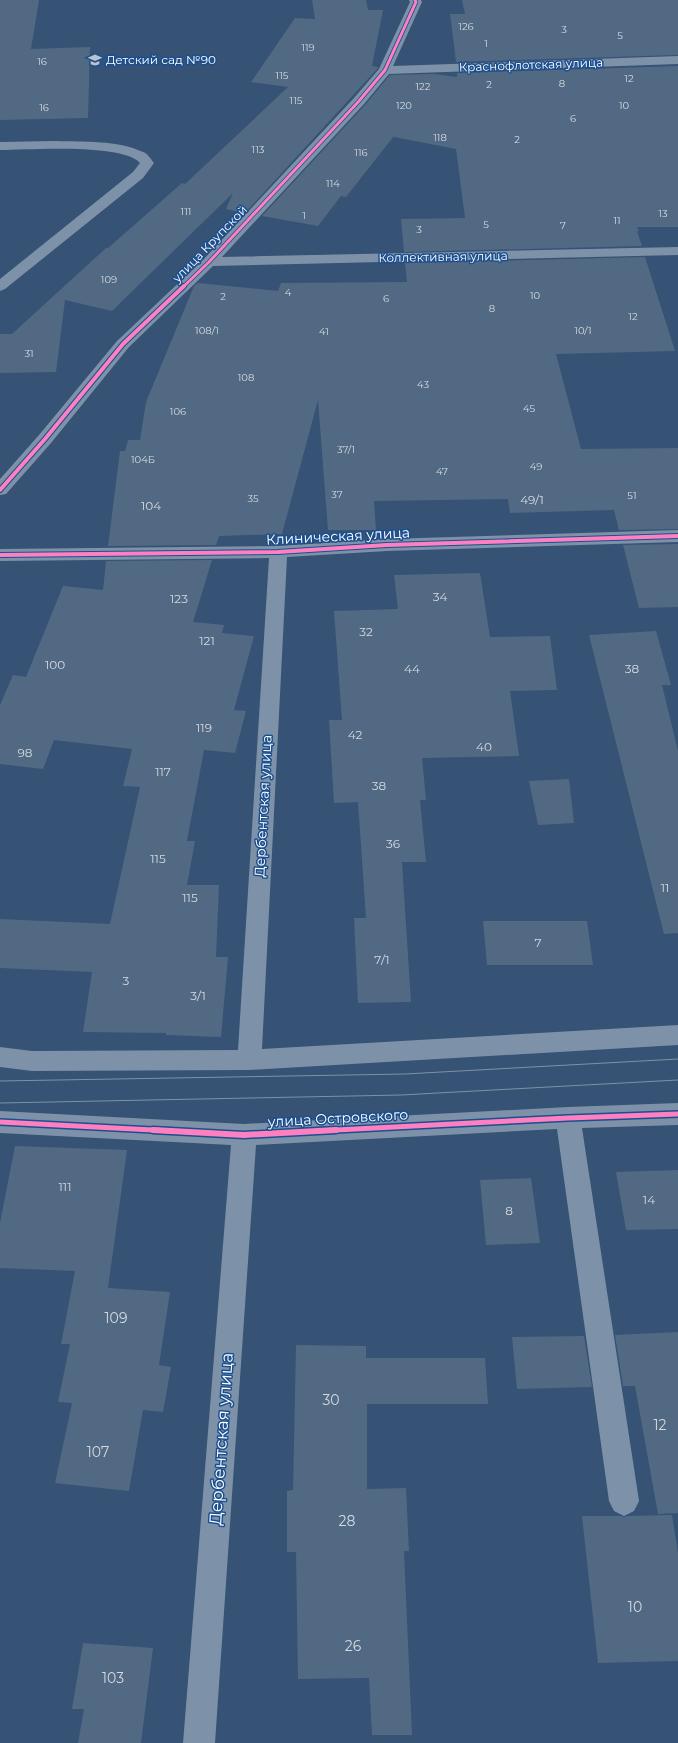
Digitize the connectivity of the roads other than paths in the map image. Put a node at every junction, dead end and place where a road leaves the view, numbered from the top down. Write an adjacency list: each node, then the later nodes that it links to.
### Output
1 (415, 0): 3 (street, улица Крупской)
2 (678, 60): 3 (street, Краснофлотская улица)
3 (385, 70): 6 (street, улица Крупской)
4 (0, 146): 7 (street)
5 (678, 251): 6 (street, Коллективная улица)
6 (209, 262): 8 (street, улица Крупской)
7 (0, 286)
8 (0, 490)
9 (678, 536): 10 (street, Клиническая улица)
10 (278, 552): 11 (street, Клиническая улица); 14 (street, Дербентская улица)
11 (0, 555)
12 (678, 1036): 14 (street)
13 (0, 1057): 14 (street)
14 (249, 1060)
15 (678, 1114): 16 (street, улица Островского)
16 (568, 1118): 18 (street, улица Островского); 19 (street)
17 (0, 1122): 18 (street, улица Островского)
18 (244, 1135): 20 (street, Дербентская улица)
19 (624, 1501)
20 (199, 1743)

